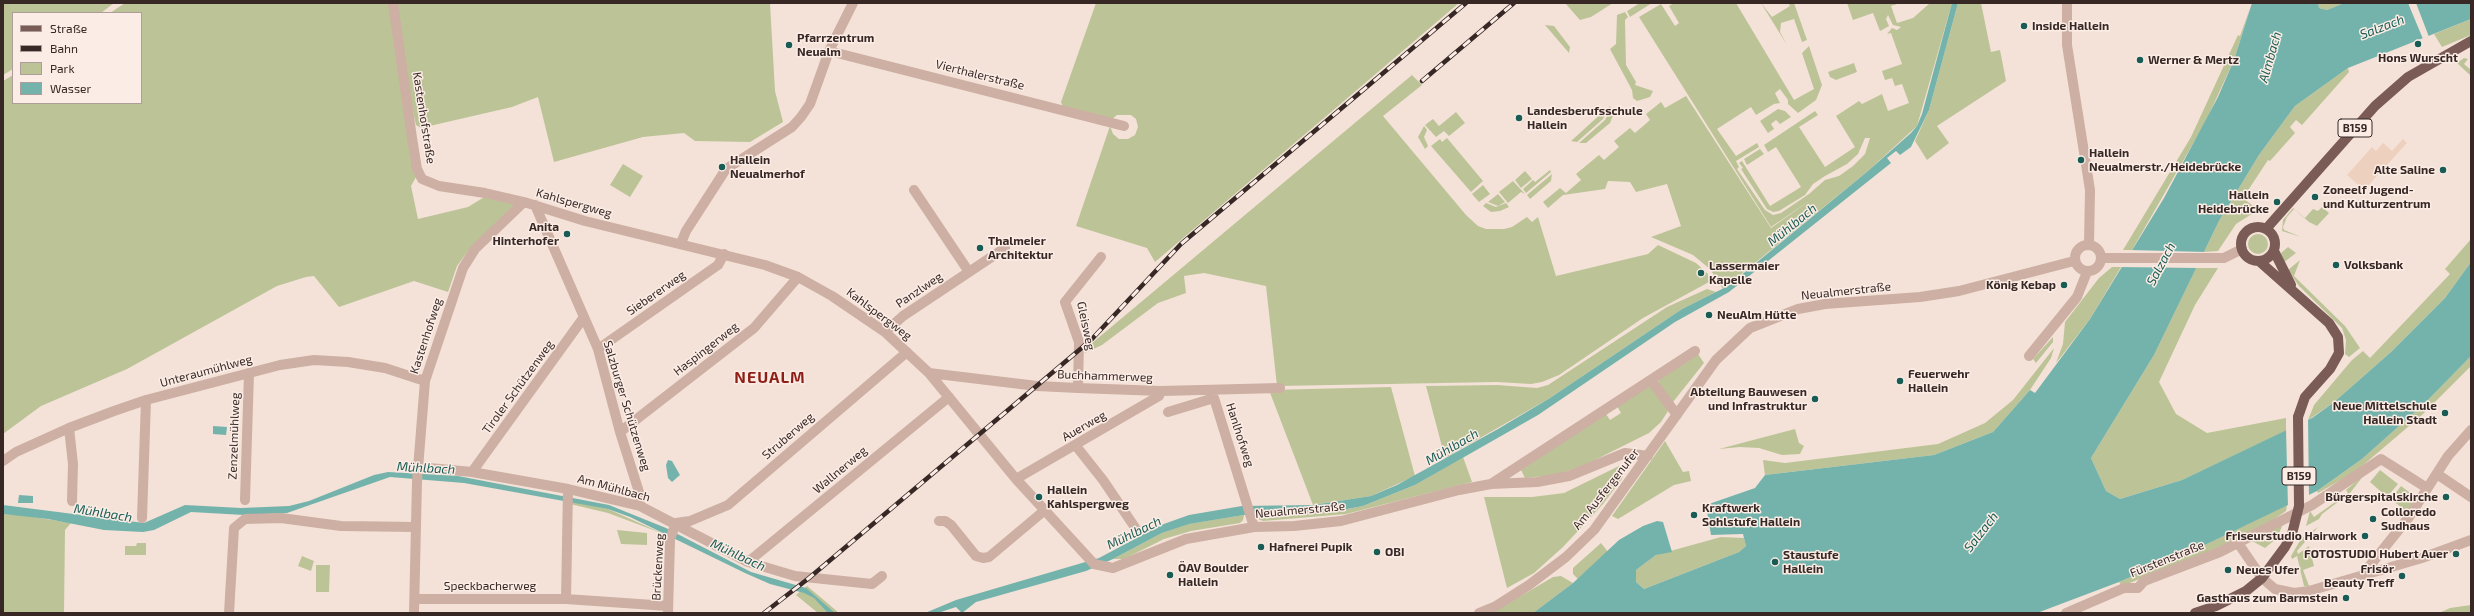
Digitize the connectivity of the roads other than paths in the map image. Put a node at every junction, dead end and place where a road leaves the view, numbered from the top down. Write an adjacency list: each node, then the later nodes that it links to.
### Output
1 (393, 3): 8 (street, Kastenhofstraße)
2 (853, 3): 5 (street)
3 (2067, 3): 12 (street)
4 (2471, 41): 10 (main road, B159)
5 (829, 51): 6 (street, Vierthalerstraße); 11 (street)
6 (1124, 126)
7 (914, 190): 21 (street)
8 (524, 202): 9 (street, Kahlspergweg); 34 (street, Kastenhofweg)
9 (535, 205): 11 (street, Kahlspergweg); 25 (street, Salzburger Schützenweg)
10 (2266, 229): 14 (main road); 15 (main road, B159)
11 (681, 243): 16 (street, Kahlspergweg)
12 (2089, 245): 18 (street); 19 (street)
13 (1005, 248): 21 (street, Panzlweg)
14 (2242, 249): 18 (street); 20 (main road, B159)
15 (2274, 251): 20 (main road); 24 (main road, B159)
16 (724, 254): 23 (street, Kahlspergweg); 27 (street, Siebererweg)
17 (1101, 257): 35 (street, Gleisweg)
18 (2102, 258): 22 (street)
19 (2074, 261): 22 (street); 43 (street, Neualmerstraße)
20 (2259, 261): 24 (main road, B159)
21 (969, 272): 26 (street, Panzlweg)
22 (2087, 272): 30 (street)
23 (798, 277): 26 (street, Kahlspergweg); 47 (street, Haspingerweg)
24 (2294, 290): 75 (main road, B159, bridge)
25 (584, 317): 27 (street, Salzburger Schützenweg); 51 (street, Tiroler Schützenweg)
26 (885, 332): 29 (street, Kahlspergweg)
27 (598, 349): 47 (street, Salzburger Schützenweg)
28 (1695, 351): 33 (street, Neualmerstraße)
29 (907, 352): 32 (street, Kahlspergweg); 66 (street, Struberweg)
30 (2029, 356)
31 (249, 373): 34 (street, Unteraumühlweg); 40 (street, Unteraumühlweg); 59 (street, Zenzelmühlweg)
32 (929, 373): 35 (street, Buchhammerweg); 39 (street, Kahlspergweg)
33 (1651, 380): 43 (street); 55 (street, Neualmerstraße)
34 (425, 381): 52 (street, Kastenhofweg)
35 (1078, 388): 38 (street, Buchhammerweg)
36 (1280, 388): 37 (street, Buchhammerweg)
37 (1182, 390): 38 (street, Buchhammerweg); 41 (street)
38 (1161, 391): 48 (street, Auerweg)
39 (949, 397): 54 (street, Kahlspergweg); 71 (street, Wallnerweg)
40 (146, 400): 44 (street, Unteraumühlweg); 63 (street)
41 (1186, 407): 42 (street, Hanlhofweg); 65 (street, Hanlhofweg)
42 (1168, 412)
43 (1677, 416): 45 (street, Neualmerstraße)
44 (70, 428): 50 (street, Unteraumühlweg); 60 (street)
45 (1668, 428): 49 (street, Am Ausfergenufer)
46 (2471, 430): 53 (street)
47 (620, 432): 61 (street, Salzburger Schützenweg)
48 (1076, 446): 54 (street, Auerweg); 68 (street)
49 (1648, 456): 55 (street, Neualmerstraße); 81 (street, Am Ausfergenufer)
50 (3, 461)
51 (472, 472): 52 (street, Am Mühlbach); 57 (street, Am Mühlbach)
52 (418, 474): 67 (street, Kastenhofweg)
53 (2436, 474): 56 (street); 58 (street)
54 (1016, 479): 62 (street, Kahlspergweg)
55 (1491, 484): 65 (street, Neualmerstraße)
56 (2428, 488): 70 (street, Fürstenstraße); 73 (street)
57 (567, 495): 61 (street, Am Mühlbach); 77 (street)
58 (2471, 498)
59 (246, 500)
60 (72, 501)
61 (640, 506): 66 (street, Am Mühlbach)
62 (1045, 510): 64 (street); 72 (street, Kahlspergweg)
63 (142, 518)
64 (939, 521)
65 (1252, 522): 72 (street, Neualmerstraße)
66 (674, 526): 71 (street, Am Mühlbach); 78 (street, Brückenweg)
67 (416, 527): 76 (street, Kastenhofweg); 79 (street)
68 (1136, 529)
69 (2471, 540): 73 (street)
70 (2238, 543): 75 (street); 82 (street, Fürstenstraße)
71 (748, 562): 74 (street, Am Mühlbach)
72 (1113, 568)
73 (2364, 573): 75 (street)
74 (882, 576)
75 (2262, 578): 83 (main road, B159)
76 (415, 599): 77 (street, Speckbacherweg); 80 (street, Kastenhofweg)
77 (566, 599): 78 (street, Speckbacherweg)
78 (668, 609)
79 (229, 613)
80 (414, 613)
81 (1479, 613)
82 (2066, 613)
83 (2195, 613)

